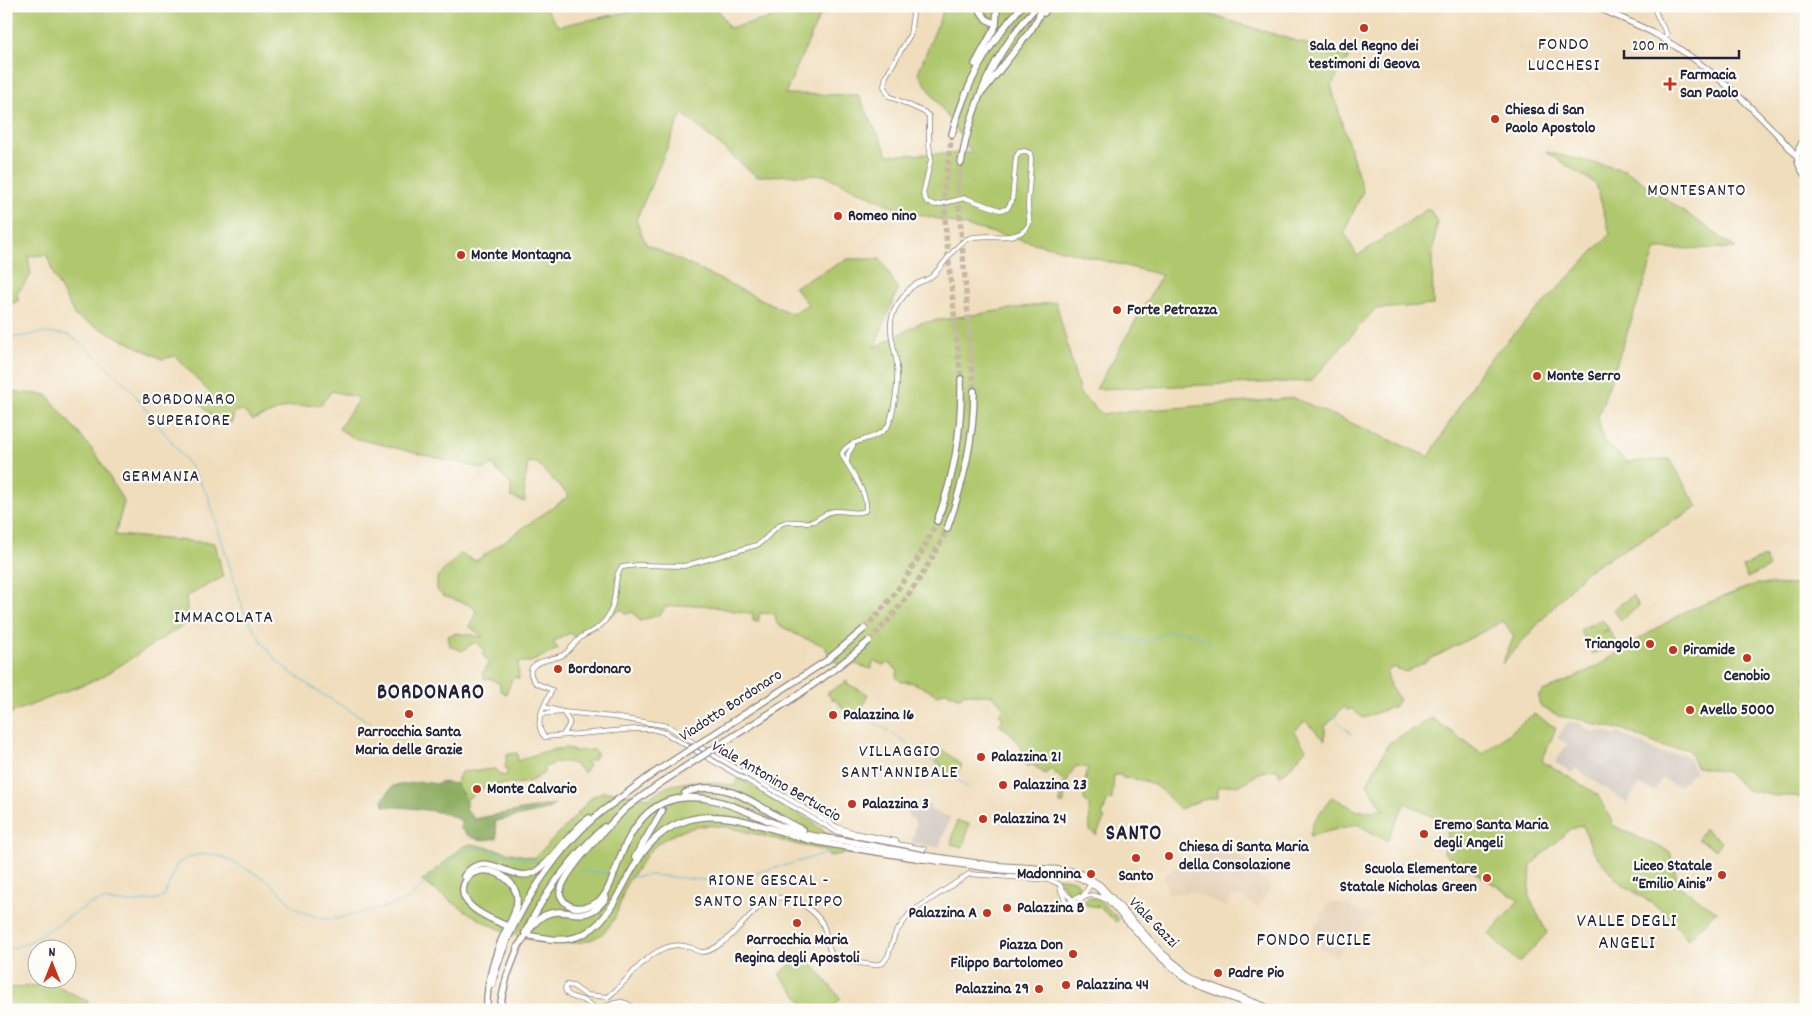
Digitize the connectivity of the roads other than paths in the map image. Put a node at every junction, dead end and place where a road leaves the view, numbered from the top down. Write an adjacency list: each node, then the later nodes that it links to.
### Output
1 (914, 6): 25 (street)
2 (977, 6): 9 (highway)
3 (997, 6): 4 (highway)
4 (1022, 6)
5 (1049, 6): 8 (highway)
6 (1594, 6): 10 (main road)
7 (1653, 6): 10 (street)
8 (1040, 9): 11 (highway); 11 (highway)
9 (994, 23)
10 (1666, 37): 14 (main road)
11 (979, 96): 16 (highway)
12 (1806, 133): 13 (main road)
13 (1799, 148): 14 (main road); 15 (main road)
14 (1796, 155): 15 (main road); 18 (main road)
15 (1806, 157)
16 (961, 163)
17 (1806, 172): 18 (main road)
18 (1805, 177)
19 (960, 379): 21 (highway)
20 (974, 391): 22 (highway)
21 (938, 518)
22 (947, 529)
23 (864, 629): 32 (highway, Viadotto Bordonaro, bridge)
24 (869, 641): 30 (highway, Viadotto Bordonaro, bridge)
25 (544, 707): 26 (street); 27 (street)
26 (563, 712): 27 (street); 28 (street); 35 (street, Viale Antonino Bertuccio)
27 (541, 714): 28 (street, Viale Antonino Bertuccio)
28 (563, 735): 35 (street, Viale Antonino Bertuccio)
29 (685, 793): 33 (highway)
30 (625, 809): 33 (highway); 45 (highway)
31 (662, 811): 34 (highway)
32 (599, 812): 32 (highway)
33 (826, 838): 36 (highway)
34 (806, 839): 36 (highway); 45 (highway)
35 (909, 845): 36 (street)
36 (923, 854): 38 (main road, Viale Gazzi)
37 (1059, 884): 40 (street); 41 (street); 47 (street)
38 (1091, 884): 39 (street); 42 (main road, Viale Gazzi); 49 (main road, Viale Gazzi)
39 (1081, 897): 41 (street); 42 (street); 44 (street)
40 (1064, 900): 41 (street); 43 (street)
41 (1071, 900): 43 (street); 44 (street)
42 (1109, 902): 48 (main road, Viale Gazzi)
43 (1069, 905): 44 (street)
44 (1076, 906)
45 (517, 948): 46 (highway)
46 (499, 1010)
47 (636, 1010)
48 (1263, 1010)
49 (1275, 1010)

